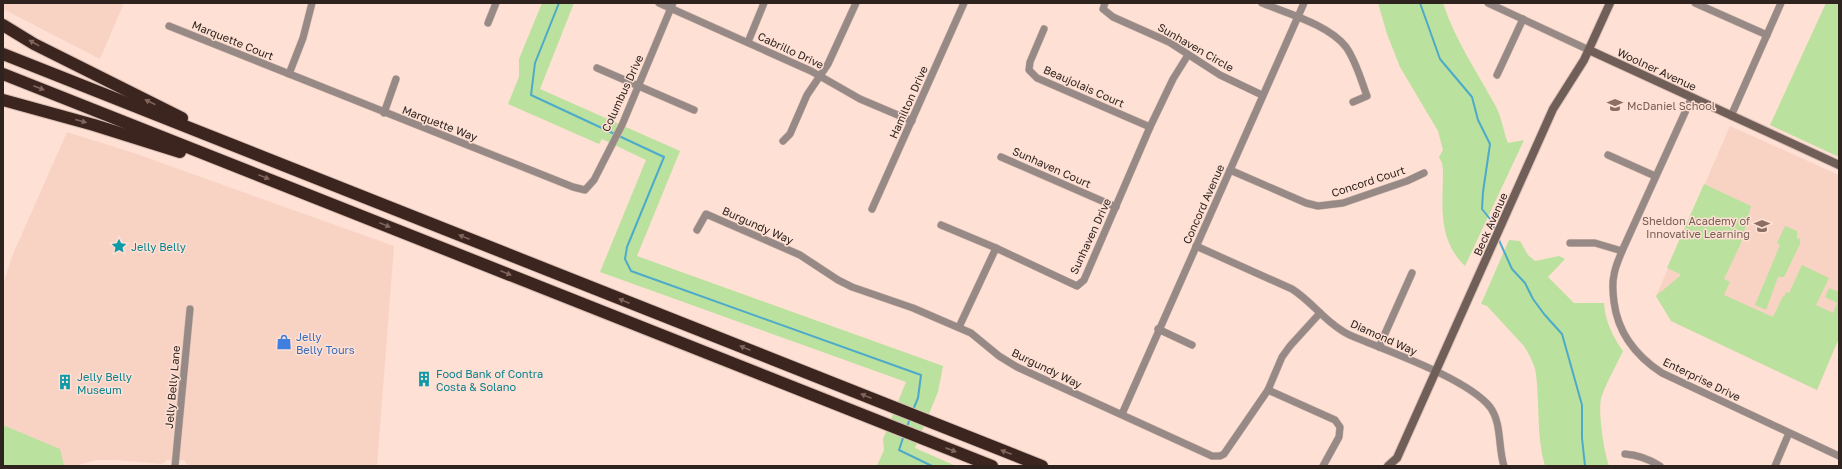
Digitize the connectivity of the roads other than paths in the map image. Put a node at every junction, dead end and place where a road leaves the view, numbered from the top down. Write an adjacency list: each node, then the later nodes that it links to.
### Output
1 (312, 3): 28 (street)
2 (496, 3): 17 (street)
3 (659, 3): 14 (street, Cabrillo Drive)
4 (764, 3): 22 (street)
5 (856, 3): 29 (street)
6 (964, 3): 40 (street, Hamilton Drive)
7 (1105, 3): 25 (street, Sunhaven Circle)
8 (1262, 3): 15 (street)
9 (1304, 3): 15 (street, Concord Avenue)
10 (1488, 3): 16 (street, Woolner Avenue)
11 (1610, 3): 23 (street, Beck Avenue)
12 (1695, 3): 21 (street)
13 (1781, 3): 21 (street)
14 (672, 6): 22 (street, Cabrillo Drive); 32 (street, Columbus Drive)
15 (1298, 18): 33 (street, Concord Avenue); 36 (street)
16 (1523, 19): 23 (street, Woolner Avenue); 30 (street)
17 (488, 23)
18 (3, 25): 42 (highway, one-way to 18)
19 (169, 26): 28 (street, Marquette Court)
20 (1044, 29): 41 (street, Beaujolais Court)
21 (1767, 36): 39 (street)
22 (748, 42): 29 (street, Cabrillo Drive)
23 (1589, 50): 34 (street, Woolner Avenue); 67 (street, Beck Avenue)
24 (3, 54): 42 (highway)
25 (1188, 55): 33 (street, Sunhaven Circle); 41 (street, Sunhaven Drive)
26 (597, 68): 32 (street)
27 (3, 74): 48 (highway, one-way to 48)
28 (289, 74): 38 (street, Marquette Way)
29 (820, 75): 40 (street, Cabrillo Drive); 43 (street)
30 (1497, 75)
31 (396, 78): 38 (street)
32 (639, 86): 37 (street); 51 (street, Columbus Drive)
33 (1262, 95): 47 (street, Concord Avenue)
34 (1692, 98): 39 (street, Woolner Avenue); 50 (street, Enterprise Drive)
35 (3, 100): 48 (highway, one-way to 48)
36 (1353, 102)
37 (694, 110)
38 (384, 113): 51 (street, Marquette Way)
39 (1732, 116): 46 (street, Woolner Avenue)
40 (912, 122): 53 (street, Hamilton Drive)
41 (1150, 127): 52 (street, Sunhaven Drive)
42 (221, 141): 76 (highway, one-way to 42)
43 (783, 141)
44 (1608, 155): 50 (street)
45 (1001, 157): 52 (street, Sunhaven Court)
46 (1839, 165)
47 (1230, 170): 49 (street, Concord Court); 57 (street, Concord Avenue)
48 (248, 171): 75 (highway, one-way to 75)
49 (1424, 173)
50 (1655, 176): 59 (street, Enterprise Drive)
51 (585, 190)
52 (1116, 207): 58 (street, Sunhaven Drive)
53 (872, 209)
54 (941, 225): 58 (street)
55 (697, 230): 63 (street, Burgundy Way)
56 (1570, 243): 59 (street)
57 (1196, 246): 62 (street, Diamond Way); 64 (street, Concord Avenue)
58 (996, 248): 63 (street)
59 (1622, 252): 70 (street, Enterprise Drive)
60 (1412, 273): 66 (street)
61 (190, 309): 74 (street, Jelly Belly Lane)
62 (1320, 313): 66 (street, Diamond Way); 68 (street, Burgundy Way)
63 (959, 327): 69 (street, Burgundy Way)
64 (1158, 329): 65 (street); 69 (street, Concord Avenue)
65 (1192, 345)
66 (1379, 347): 67 (street, Diamond Way)
67 (1436, 373): 73 (street, Beck Avenue); 79 (street, Diamond Way)
68 (1268, 390): 69 (street, Burgundy Way); 77 (street)
69 (1122, 414)
70 (1789, 433): 72 (street, Enterprise Drive); 81 (street)
71 (1626, 454): 80 (street)
72 (1839, 456)
73 (1398, 462): 78 (street, Beck Avenue)
74 (175, 466)
75 (992, 466)
76 (1042, 466)
77 (1323, 466)
78 (1388, 466)
79 (1504, 466)
80 (1660, 466)
81 (1775, 466)

